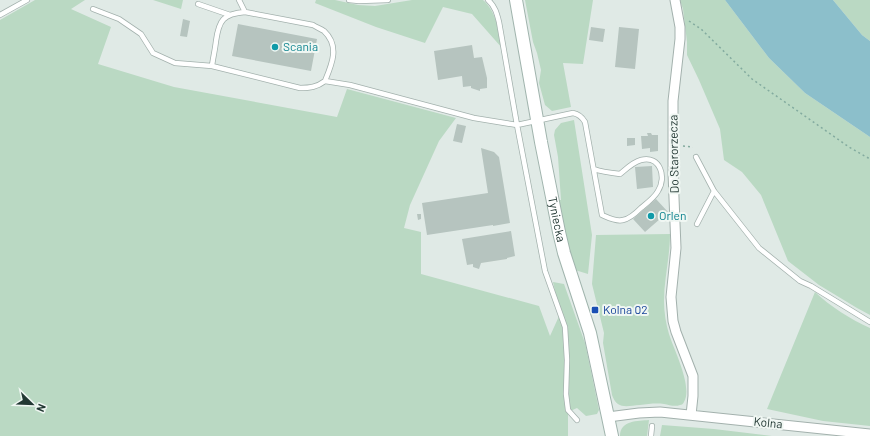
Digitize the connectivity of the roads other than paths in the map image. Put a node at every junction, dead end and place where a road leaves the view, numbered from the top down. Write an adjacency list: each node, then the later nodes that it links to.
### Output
1 (27, 0): 11 (lane)
2 (239, 0): 10 (lane)
3 (349, 0): 4 (lane)
4 (388, 0)
5 (488, 0): 16 (lane)
6 (516, 0): 15 (street, Tyniecka)
7 (675, 0): 19 (street, Do Starorzecza)
8 (198, 4): 12 (lane)
9 (92, 9): 13 (lane)
10 (245, 12): 12 (lane); 14 (lane)
11 (0, 15)
12 (230, 15): 13 (lane)
13 (212, 66): 14 (lane)
14 (326, 81): 16 (lane)
15 (537, 121): 16 (lane); 18 (lane); 25 (street, Tyniecka)
16 (517, 125): 26 (lane)
17 (696, 158): 21 (lane)
18 (594, 169): 20 (lane); 20 (lane)
19 (673, 173): 20 (lane); 24 (street, Do Starorzecza)
20 (662, 174)
21 (714, 191): 22 (lane); 23 (lane)
22 (698, 224)
23 (870, 322)
24 (691, 415): 25 (street); 28 (street, Kolna)
25 (608, 417): 29 (street, Tyniecka)
26 (578, 420)
27 (652, 426): 30 (lane)
28 (870, 434)
29 (612, 436)
30 (651, 436)

